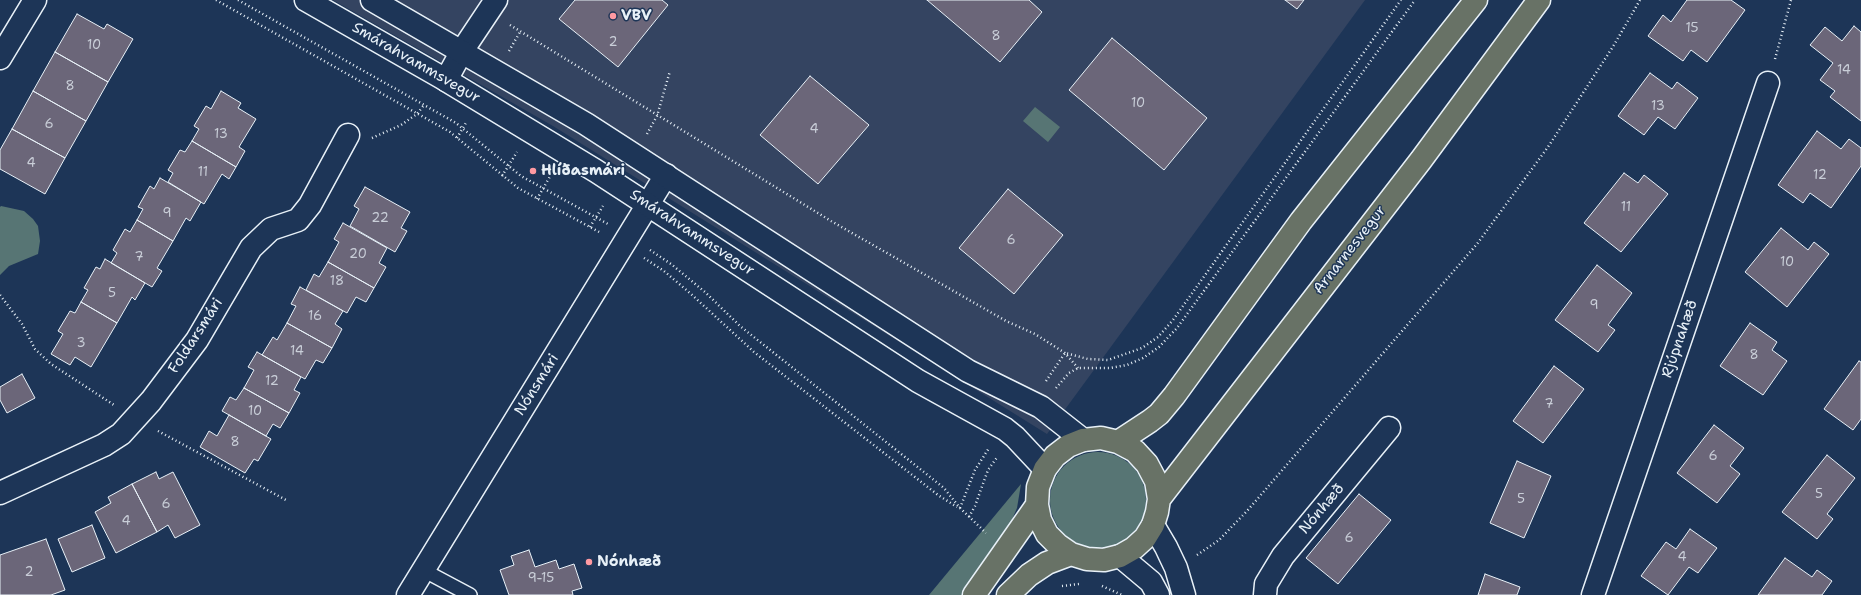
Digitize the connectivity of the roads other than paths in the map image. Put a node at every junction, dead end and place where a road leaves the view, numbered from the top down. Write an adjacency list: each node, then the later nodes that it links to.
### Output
1 (35, 0): 8 (street)
2 (306, 0): 9 (street, Smárahvammsvegur)
3 (372, 0): 7 (street)
4 (496, 0): 7 (street)
5 (1476, 0): 16 (main road)
6 (1539, 0): 19 (main road, Arnarnesvegur)
7 (462, 52): 9 (street); 12 (street)
8 (0, 58)
9 (446, 80): 13 (street, Smárahvammsvegur)
10 (1768, 83): 32 (street, Rjúpnahæð)
11 (348, 135): 18 (street, Foldarsmári)
12 (666, 175): 13 (street, Nónsmári); 15 (street)
13 (648, 204): 17 (street, Smárahvammsvegur); 24 (street, Nónsmári)
14 (1389, 428): 31 (street, Nónhæð)
15 (1083, 440): 16 (main road, Arnarnesvegur); 17 (main road, Arnarnesvegur)
16 (1118, 442): 19 (main road, Arnarnesvegur)
17 (1045, 469): 20 (main road, Arnarnesvegur)
18 (0, 493)
19 (1159, 499): 21 (main road, Arnarnesvegur)
20 (1037, 505): 22 (main road, Arnarnesvegur); 27 (main road)
21 (1153, 525): 23 (main road, Arnarnesvegur); 30 (street)
22 (1071, 554): 23 (main road, Arnarnesvegur); 28 (main road)
23 (1120, 556): 29 (street)
24 (424, 570): 25 (street, Nónsmári); 26 (lane)
25 (408, 595)
26 (470, 595)
27 (974, 595)
28 (1008, 595)
29 (1158, 595)
30 (1184, 595)
31 (1264, 595)
32 (1593, 595)

